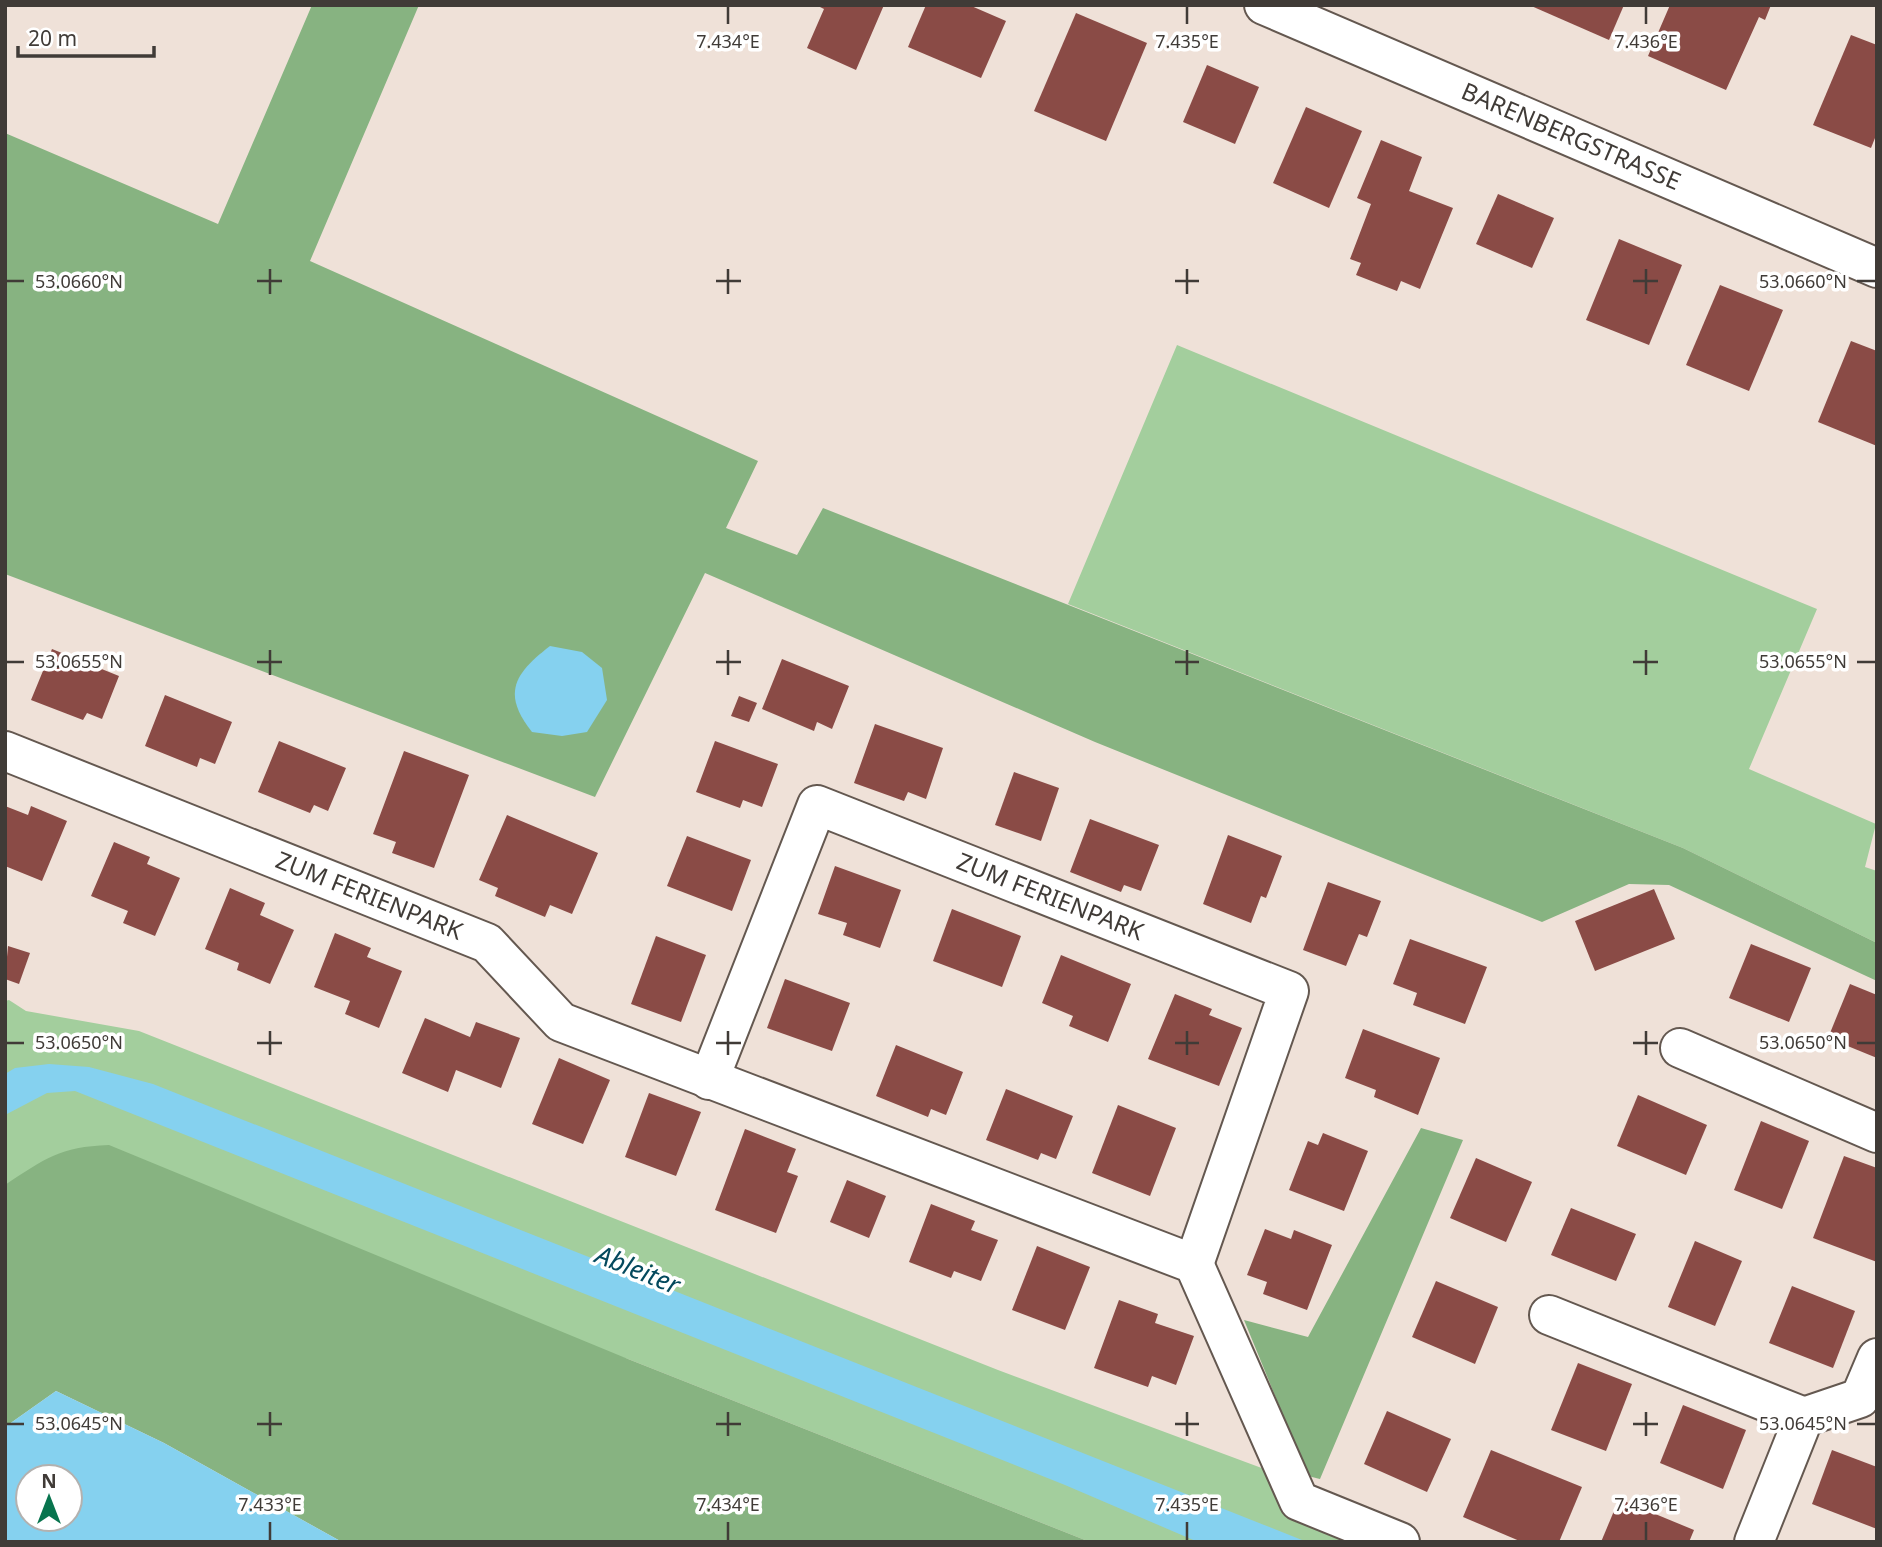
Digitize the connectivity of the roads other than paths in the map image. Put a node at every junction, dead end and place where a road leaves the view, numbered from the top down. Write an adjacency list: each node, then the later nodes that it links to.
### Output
1 (1265, 5): 2 (street, BARENBERGSTRASSE)
2 (1877, 268)
3 (5, 751): 5 (street, ZUM FERIENPARK)
4 (1680, 1048): 6 (street)
5 (709, 1080): 7 (street, ZUM FERIENPARK); 7 (street, ZUM FERIENPARK)
6 (1877, 1133)
7 (1194, 1264): 11 (street)
8 (1549, 1315): 10 (street)
9 (1877, 1358): 10 (street)
10 (1804, 1417): 12 (street)
11 (1400, 1542)
12 (1754, 1542)

